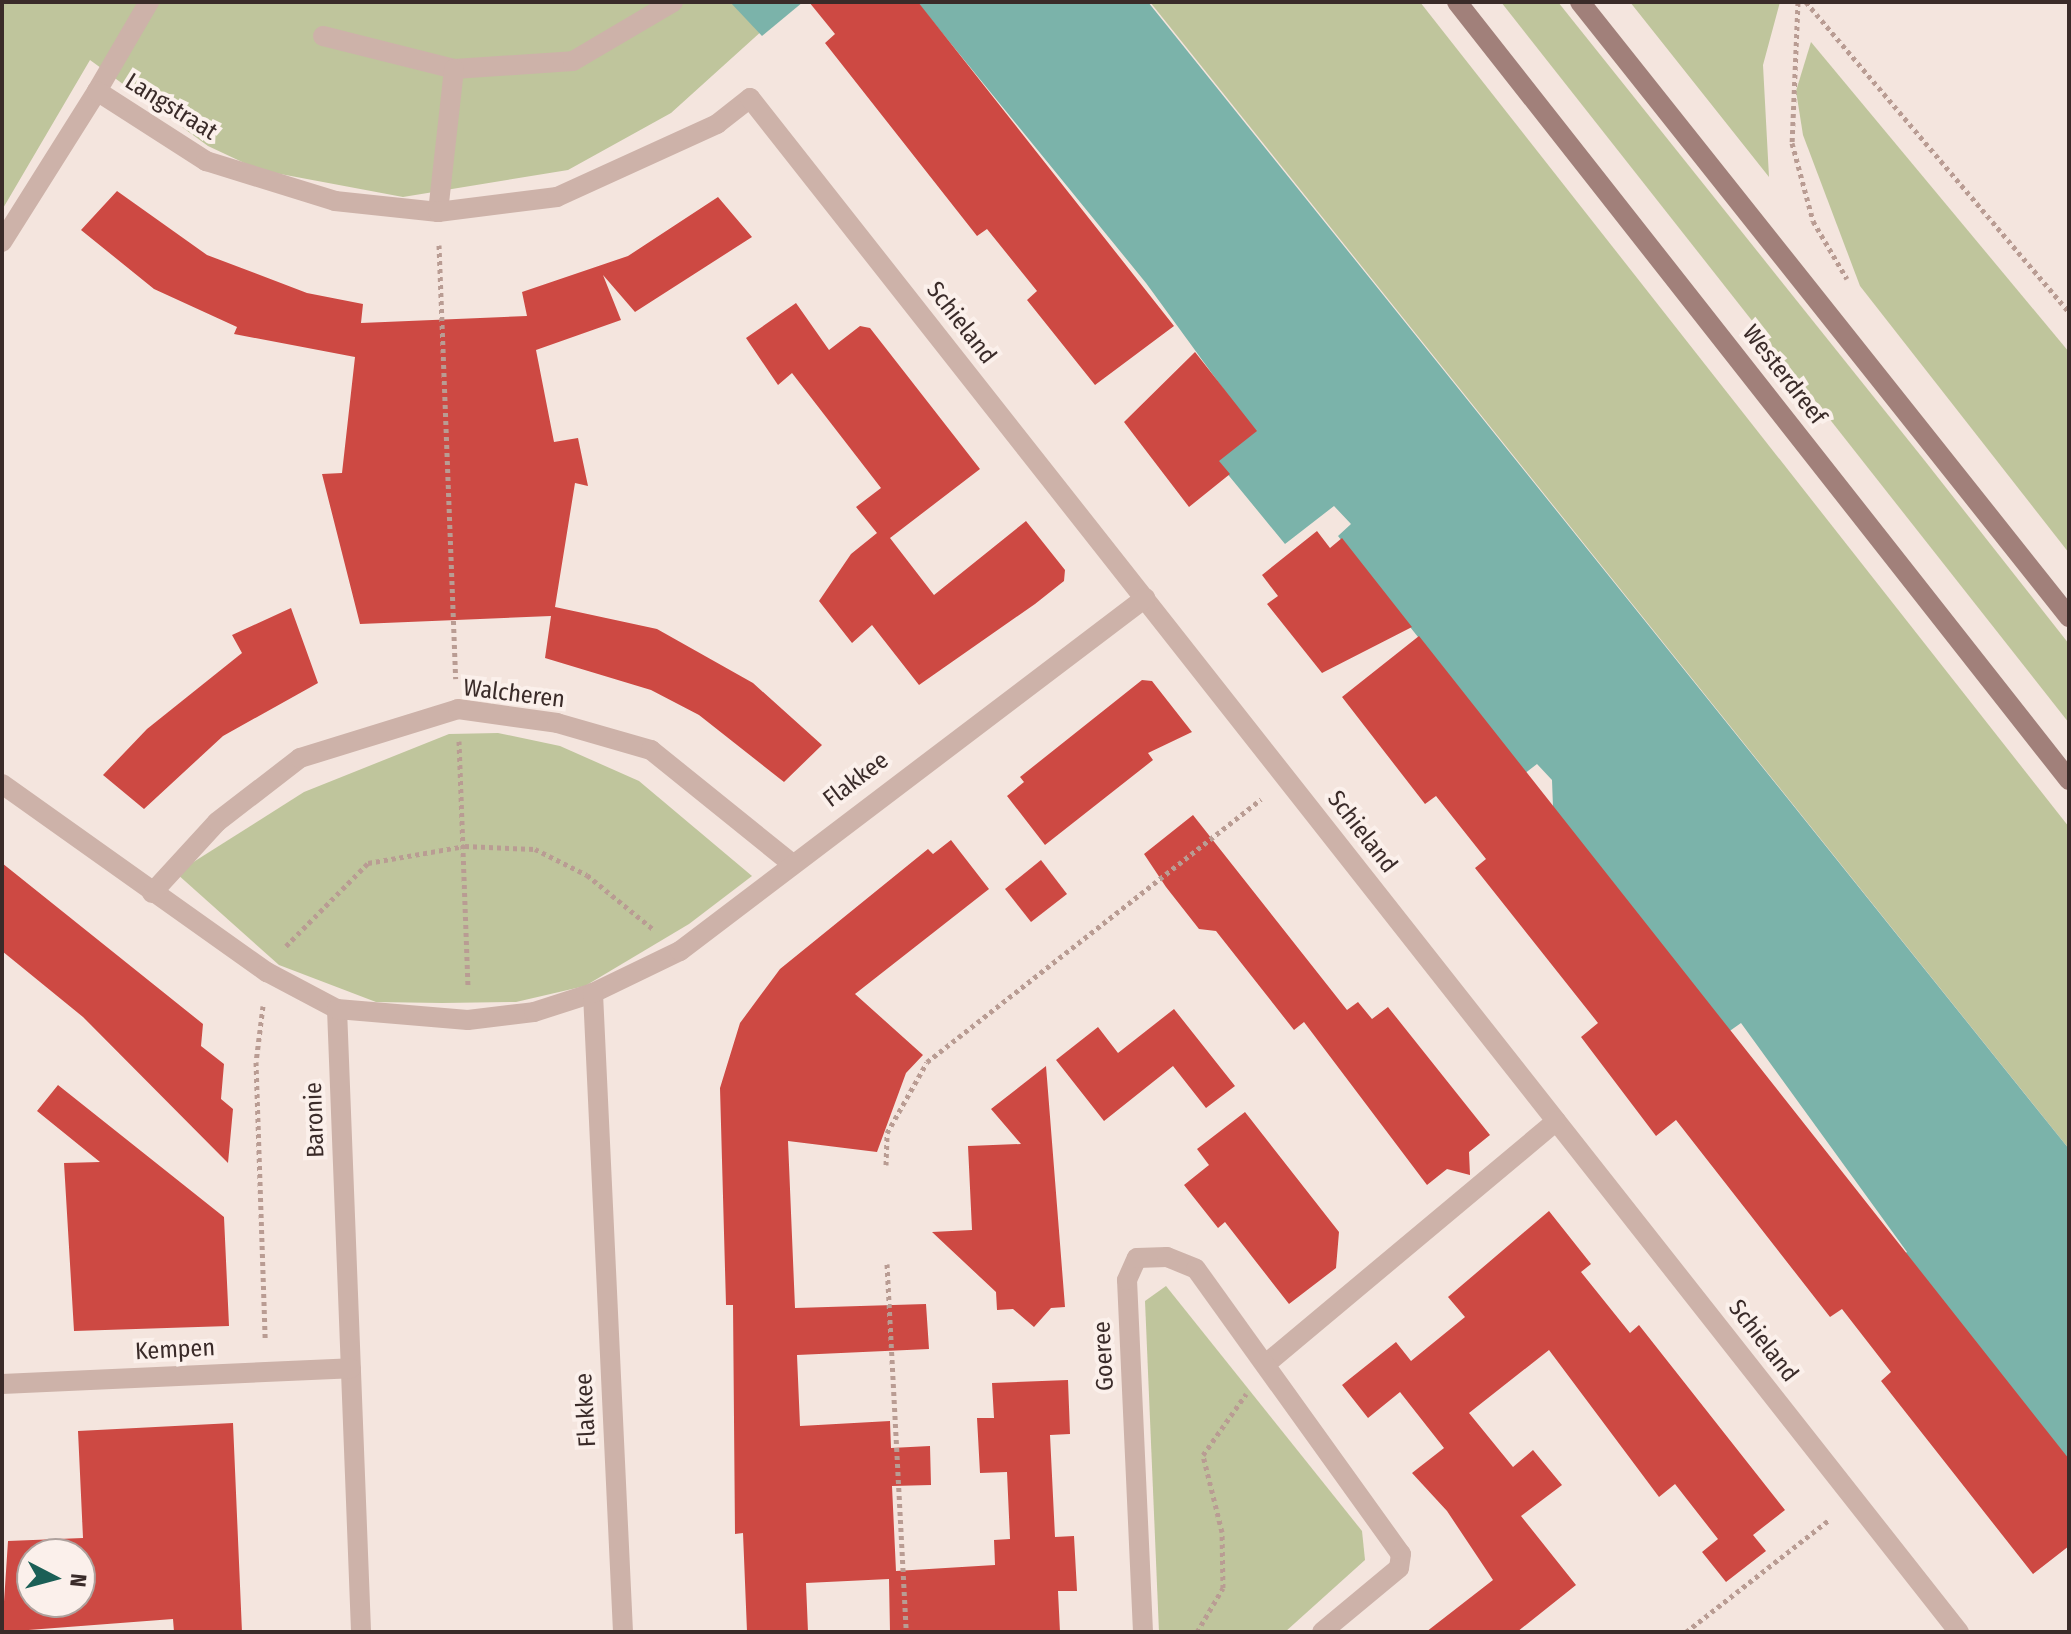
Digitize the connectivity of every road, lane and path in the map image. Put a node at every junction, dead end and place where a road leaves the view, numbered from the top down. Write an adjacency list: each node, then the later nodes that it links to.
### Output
1 (149, 2): 9 (street)
2 (673, 2): 8 (street)
3 (1457, 2): 19 (main road, Westerdreef)
4 (1580, 2): 16 (main road)
5 (1798, 2): 13 (path)
6 (1806, 2): 14 (path)
7 (323, 36): 8 (street)
8 (454, 69): 11 (street)
9 (97, 91): 11 (street, Langstraat); 12 (street, Langstraat)
10 (717, 124): 11 (street, Langstraat); 15 (street, Schieland)
11 (438, 212): 17 (path)
12 (2, 242)
13 (1856, 293)
14 (2069, 312)
15 (1145, 598): 18 (street, Schieland); 21 (street, Flakkee)
16 (2069, 617)
17 (458, 709): 21 (street, Walcheren); 22 (street, Walcheren); 25 (path)
18 (1287, 779): 26 (street, Schieland); 27 (path)
19 (2069, 780)
20 (2, 784): 22 (street)
21 (790, 862): 23 (street, Flakkee)
22 (152, 893): 24 (street)
23 (593, 993): 25 (street, Flakkee); 34 (street, Flakkee)
24 (337, 1009): 25 (street, Flakkee); 30 (street, Baronie)
25 (468, 1020)
26 (1556, 1121): 29 (street); 32 (street, Schieland)
27 (886, 1165)
28 (887, 1264): 35 (path)
29 (1267, 1363): 36 (street, Goeree); 37 (path); 38 (street, Goeree)
30 (351, 1368): 31 (street, Kempen); 33 (street, Baronie)
31 (2, 1384)
32 (1855, 1499): 39 (path); 40 (street, Schieland)
33 (361, 1632)
34 (623, 1632)
35 (906, 1632)
36 (1143, 1632)
37 (1197, 1632)
38 (1322, 1632)
39 (1686, 1632)
40 (1959, 1632)

